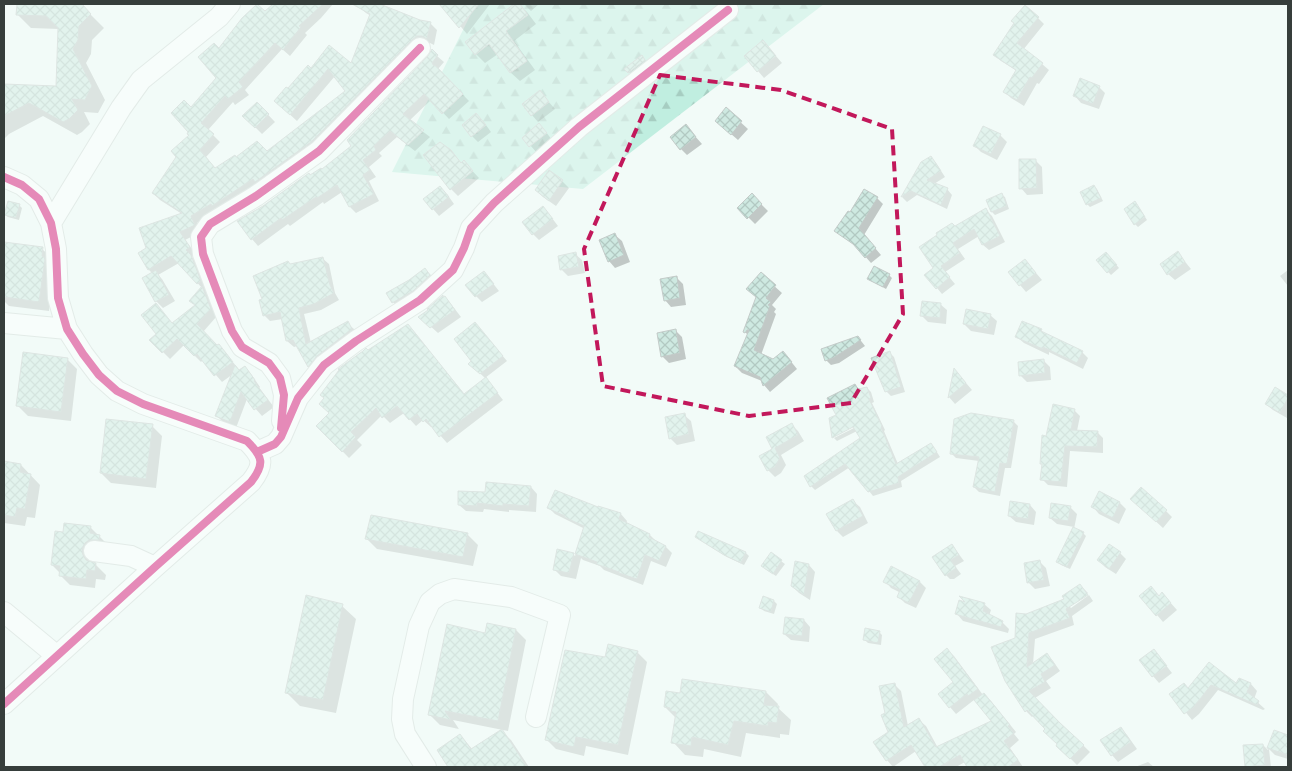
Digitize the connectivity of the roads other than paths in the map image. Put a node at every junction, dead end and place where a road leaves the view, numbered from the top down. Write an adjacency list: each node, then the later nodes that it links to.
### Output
1 (230, 4): 5 (street)
2 (728, 10): 8 (street)
3 (420, 48): 8 (street)
4 (4, 178): 5 (street)
5 (52, 223): 7 (street)
6 (4, 323): 7 (street)
7 (67, 329): 9 (street)
8 (281, 437): 9 (street)
9 (257, 452): 11 (street)
10 (94, 552): 11 (street)
11 (154, 568): 13 (street)
12 (4, 612): 13 (street)
13 (57, 656): 14 (street)
14 (4, 704)
15 (536, 717): 16 (street)
16 (426, 767)

